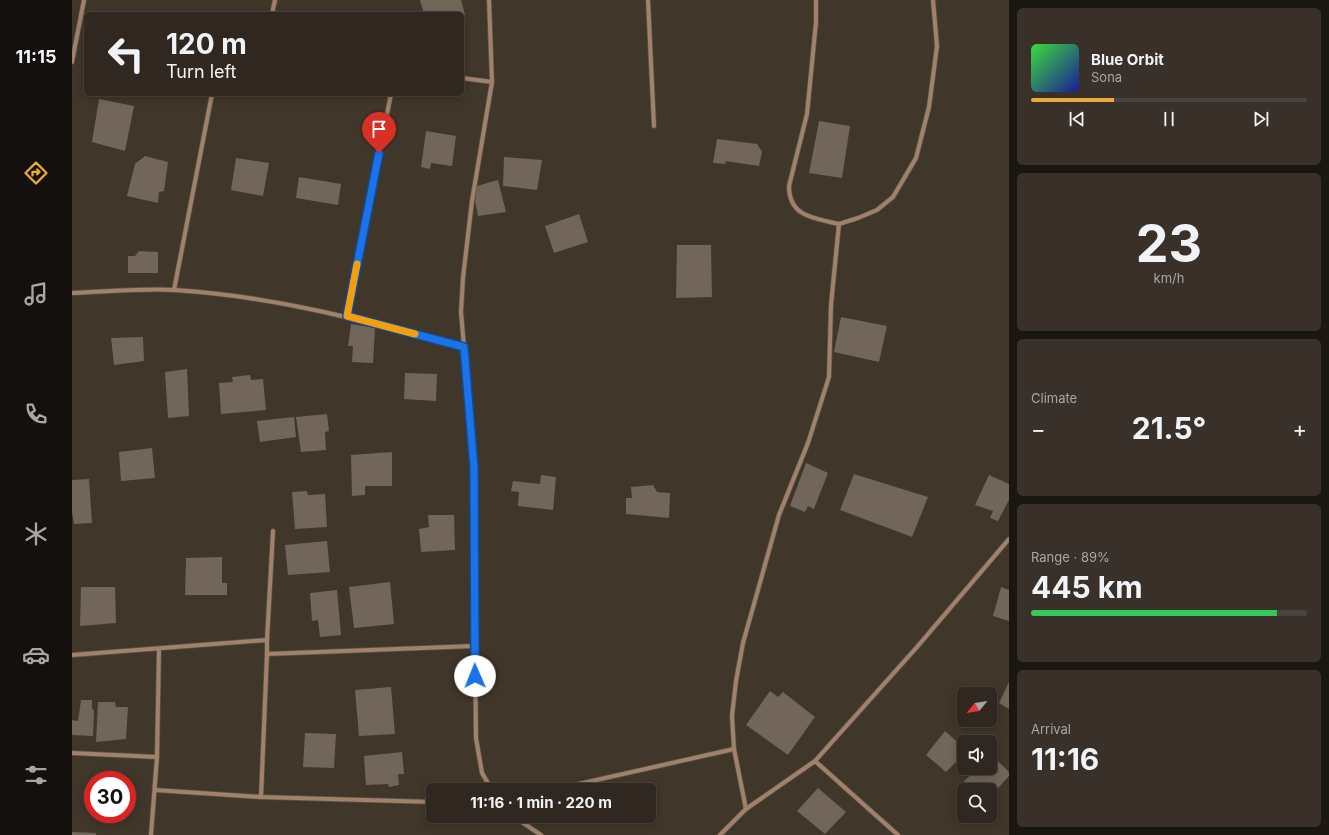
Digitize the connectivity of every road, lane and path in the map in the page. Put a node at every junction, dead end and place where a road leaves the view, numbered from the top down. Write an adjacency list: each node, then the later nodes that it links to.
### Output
1 (84, 0): 8 (street)
2 (275, 0): 7 (street)
3 (489, 0): 12 (street)
4 (648, 0): 15 (street)
5 (816, 0): 16 (street)
6 (933, 0): 16 (street)
7 (272, 12)
8 (80, 23): 9 (street); 10 (street)
9 (84, 24)
10 (72, 62)
11 (464, 78): 12 (street)
12 (492, 82): 20 (street)
13 (212, 96): 17 (street)
14 (391, 96): 19 (street)
15 (654, 126)
16 (839, 224): 28 (street)
17 (174, 290): 18 (street); 19 (street)
18 (72, 293)
19 (347, 316): 20 (street)
20 (464, 347): 24 (street)
21 (273, 531): 23 (street)
22 (1009, 539): 31 (street)
23 (267, 640): 25 (street); 26 (street)
24 (474, 646): 26 (street); 32 (street)
25 (159, 649): 27 (street); 30 (street)
26 (267, 654): 35 (street)
27 (72, 655)
28 (734, 749): 33 (street); 37 (street)
29 (72, 754): 30 (street)
30 (157, 757): 34 (street)
31 (815, 761): 37 (street); 44 (street)
32 (488, 783)
33 (583, 783)
34 (155, 790): 35 (street); 40 (street)
35 (261, 797): 36 (street)
36 (426, 802)
37 (746, 809): 43 (street)
38 (522, 823): 39 (street)
39 (532, 830): 41 (street); 42 (street)
40 (151, 835)
41 (530, 835)
42 (541, 835)
43 (720, 835)
44 (898, 835)

